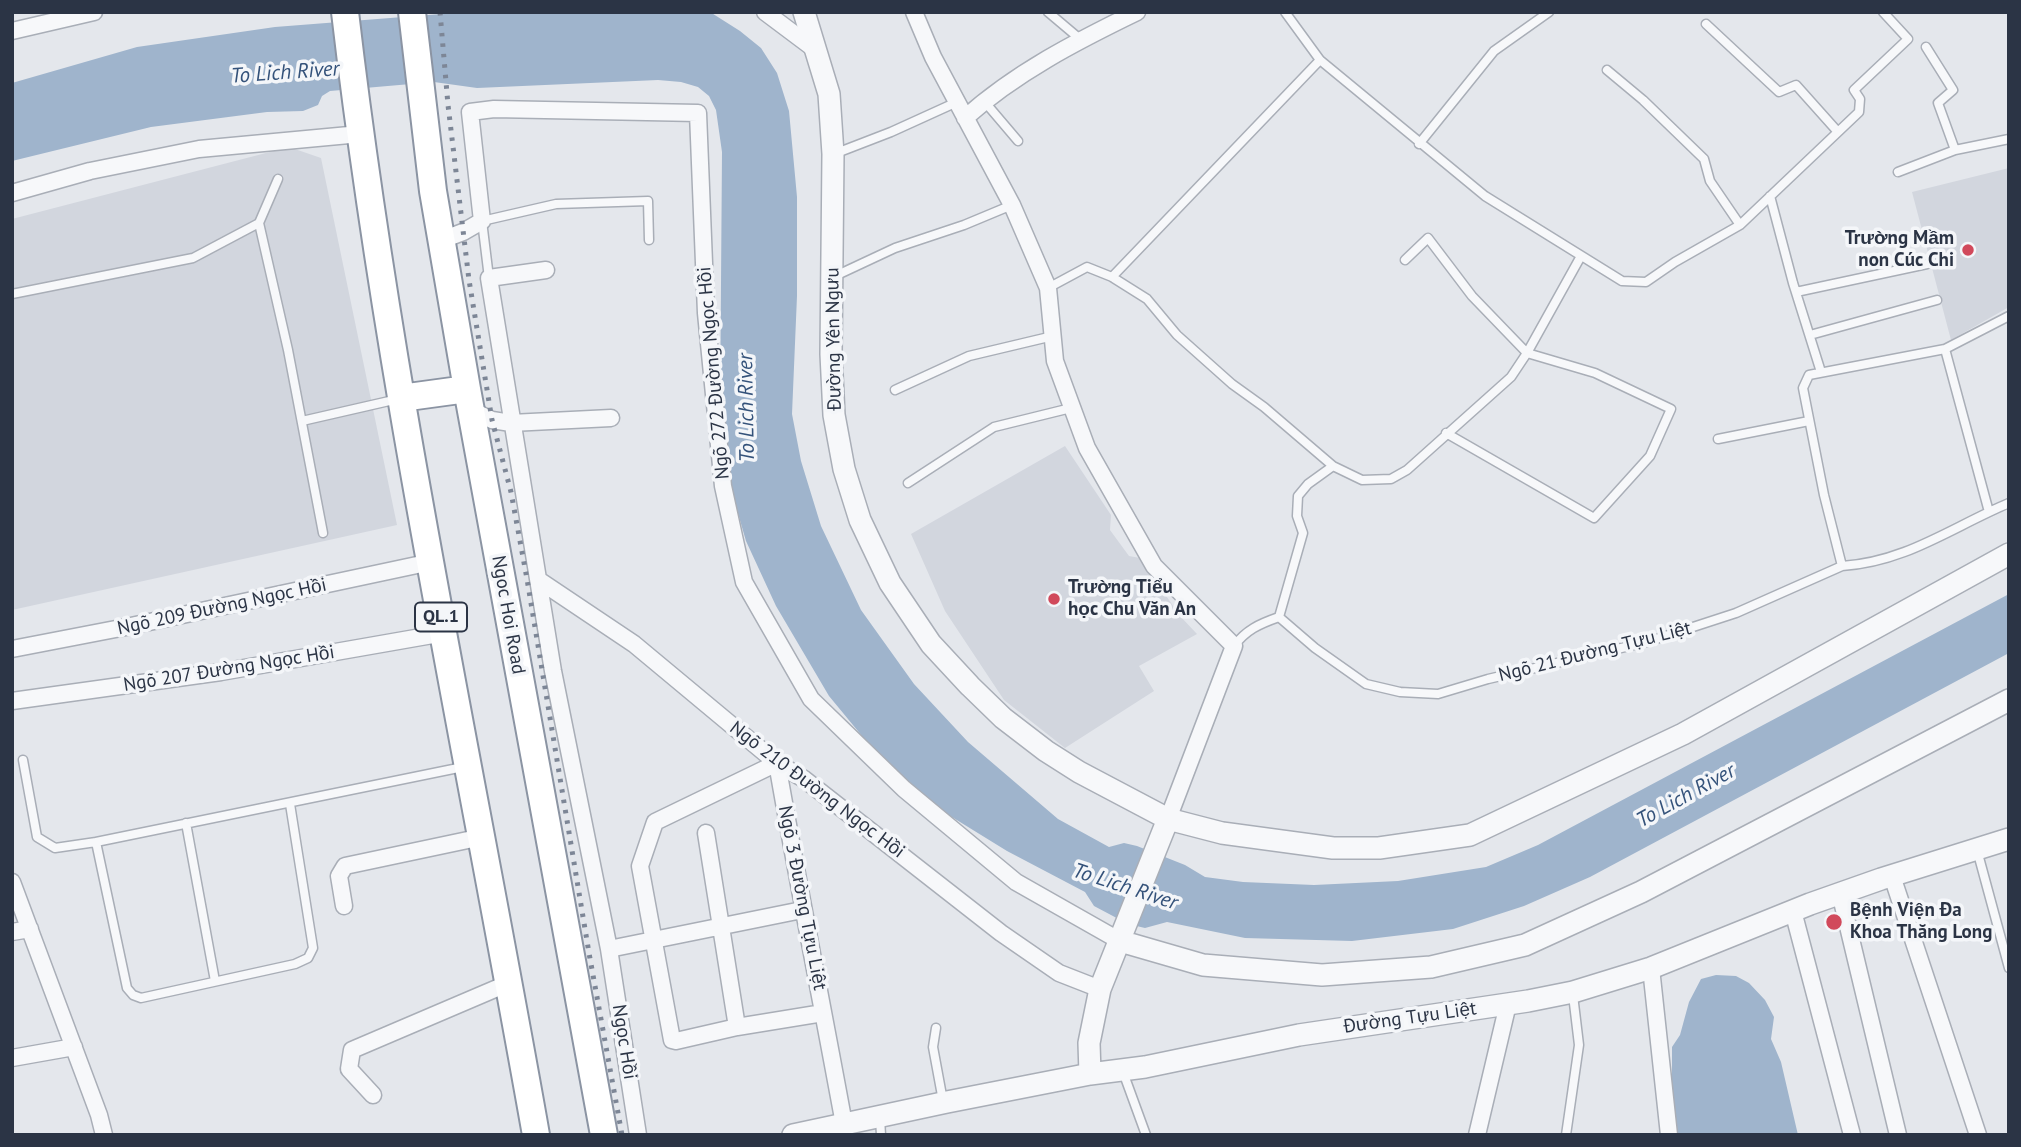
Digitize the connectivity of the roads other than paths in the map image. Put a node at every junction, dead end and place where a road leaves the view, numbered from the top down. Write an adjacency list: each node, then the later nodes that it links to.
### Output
1 (94, 12): 13 (street)
2 (345, 12): 23 (highway, QL.1)
3 (412, 12): 37 (highway, Ngoc Hoi Road)
4 (765, 12): 16 (street)
5 (804, 12): 16 (street, Đường Yên Ngưu)
6 (914, 12): 20 (street)
7 (1048, 12): 14 (lane)
8 (1137, 12): 14 (street)
9 (1285, 12): 17 (lane)
10 (1549, 12): 26 (lane)
11 (1883, 12): 22 (lane)
12 (1706, 24): 22 (lane)
13 (12, 31)
14 (1080, 39): 19 (street)
15 (1926, 47): 27 (lane)
16 (817, 51): 28 (street, Đường Yên Ngưu)
17 (1320, 60): 26 (lane); 44 (lane)
18 (1607, 70): 36 (lane)
19 (984, 101): 21 (street); 25 (lane)
20 (957, 103): 21 (street); 28 (lane)
21 (965, 118): 33 (street)
22 (1838, 132): 32 (lane)
23 (360, 134): 31 (street); 57 (highway, QL.1)
24 (2009, 139): 27 (lane)
25 (1018, 141)
26 (1419, 144): 39 (lane)
27 (1955, 150): 29 (lane)
28 (833, 154): 43 (street, Đường Yên Ngưu)
29 (1898, 172)
30 (278, 179): 35 (lane)
31 (12, 193)
32 (1770, 196): 36 (lane); 47 (lane)
33 (1012, 205): 43 (lane); 46 (street)
34 (482, 221): 37 (street); 38 (lane); 45 (lane); 101 (street, Ngõ 272 Đường Ngọc Hồi)
35 (259, 223): 48 (lane); 61 (lane)
36 (1740, 225): 39 (lane)
37 (442, 240): 58 (highway, Ngoc Hoi Road)
38 (649, 240)
39 (1581, 256): 54 (lane)
40 (1405, 260): 54 (lane)
41 (1927, 264): 47 (lane)
42 (546, 270): 45 (street)
43 (833, 277): 86 (street, Đường Yên Ngưu)
44 (1112, 277): 46 (lane); 66 (lane)
45 (489, 278): 63 (street, Ngọc Hồi)
46 (1048, 288): 52 (street)
47 (1796, 292): 51 (lane)
48 (12, 294)
49 (1937, 300): 51 (lane)
50 (2009, 316): 53 (lane)
51 (1810, 334): 55 (lane)
52 (1053, 336): 56 (lane); 59 (street)
53 (1945, 349): 55 (lane); 69 (lane)
54 (1527, 353): 64 (lane); 64 (lane)
55 (1821, 372): 62 (lane)
56 (895, 390)
57 (401, 398): 58 (highway); 61 (lane); 72 (highway, QL.1)
58 (469, 399): 63 (street); 124 (highway, Ngoc Hoi Road)
59 (1071, 408): 67 (lane); 77 (street)
60 (611, 418): 63 (street)
61 (302, 421): 70 (lane)
62 (1809, 421): 65 (lane); 73 (lane)
63 (512, 423): 74 (street, Ngọc Hồi)
64 (1446, 433): 66 (lane)
65 (1718, 439)
66 (1333, 466): 75 (lane)
67 (908, 483)
68 (2009, 503): 69 (lane, Ngõ 21 Đường Tựu Liệt)
69 (1989, 512): 73 (lane, Ngõ 21 Đường Tựu Liệt)
70 (323, 533)
71 (2009, 554): 86 (street, Đường Yên Ngưu)
72 (431, 562): 76 (highway, QL.1); 78 (street, Ngõ 209 Đường Ngọc Hồi)
73 (1842, 566): 75 (lane, Ngõ 21 Đường Tựu Liệt)
74 (540, 582): 82 (street, Ngõ 210 Đường Ngọc Hồi); 103 (street, Ngọc Hồi)
75 (1279, 617): 77 (lane)
76 (444, 634): 80 (street, Ngõ 207 Đường Ngọc Hồi); 83 (highway, QL.1)
77 (1234, 646): 86 (street)
78 (12, 649)
79 (2009, 700): 101 (street)
80 (12, 701)
81 (23, 760): 90 (lane)
82 (777, 763): 96 (street, Ngõ 3 Đường Tựu Liệt); 102 (street); 108 (street, Ngõ 210 Đường Ngọc Hồi)
83 (469, 766): 84 (lane); 88 (highway, QL.1)
84 (290, 804): 85 (lane); 106 (lane)
85 (187, 824): 90 (lane); 106 (lane)
86 (1164, 827): 101 (street)
87 (706, 833): 98 (street)
88 (482, 836): 95 (street); 107 (highway, QL.1)
89 (2009, 839): 91 (street, Đường Tựu Liệt)
90 (96, 842): 106 (lane)
91 (1978, 850): 92 (street, Đường Tựu Liệt); 105 (lane)
92 (1892, 876): 94 (street, Đường Tựu Liệt); 133 (street)
93 (12, 882): 99 (street)
94 (1840, 893): 97 (street, Đường Tựu Liệt); 132 (street)
95 (344, 906)
96 (802, 911): 98 (street); 111 (street, Ngõ 3 Đường Tựu Liệt)
97 (1793, 911): 104 (street, Đường Tựu Liệt); 131 (street)
98 (721, 927): 102 (street); 112 (street)
99 (30, 929): 100 (street); 114 (street)
100 (12, 932)
101 (1123, 934): 108 (street)
102 (655, 940): 103 (street); 112 (street)
103 (609, 949): 125 (street, Ngọc Hồi)
104 (1651, 968): 109 (street, Đường Tựu Liệt); 130 (street)
105 (2009, 968)
106 (215, 981)
107 (509, 983): 118 (street); 123 (highway, QL.1)
108 (1100, 989): 117 (street)
109 (1573, 992): 110 (street, Đường Tựu Liệt); 129 (lane)
110 (1508, 1004): 116 (street, Đường Tựu Liệt); 128 (street)
111 (823, 1013): 112 (street); 120 (street, Ngõ 3 Đường Tựu Liệt)
112 (737, 1027)
113 (936, 1028): 119 (lane)
114 (74, 1047): 115 (street); 122 (street)
115 (12, 1058)
116 (1123, 1070): 117 (street, Đường Tựu Liệt); 127 (lane)
117 (1090, 1074): 119 (street, Đường Tựu Liệt)
118 (373, 1095)
119 (944, 1103): 121 (street, Đường Tựu Liệt)
120 (844, 1124): 121 (street, Đường Tựu Liệt); 126 (street, Đường Tựu Liệt)
121 (881, 1126)
122 (104, 1135)
123 (536, 1135)
124 (604, 1135)
125 (638, 1135)
126 (793, 1135)
127 (1146, 1135)
128 (1477, 1135)
129 (1566, 1135)
130 (1669, 1135)
131 (1853, 1135)
132 (1898, 1135)
133 (1978, 1135)

